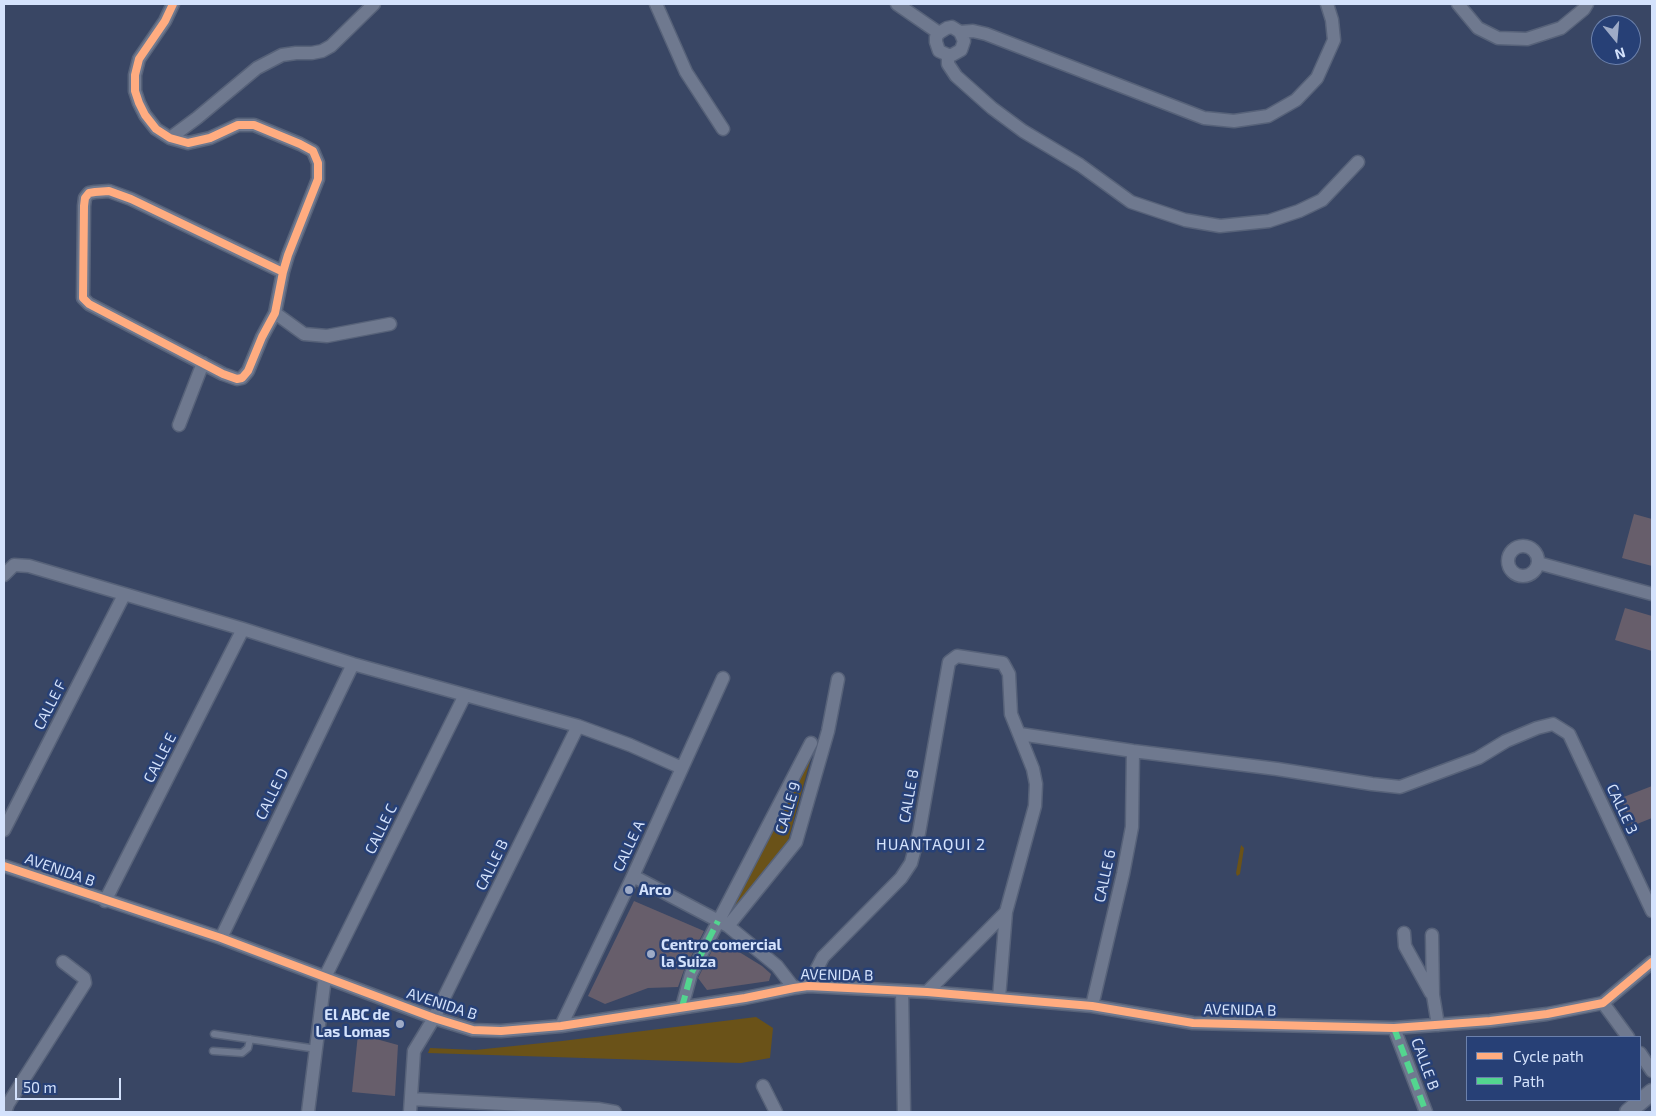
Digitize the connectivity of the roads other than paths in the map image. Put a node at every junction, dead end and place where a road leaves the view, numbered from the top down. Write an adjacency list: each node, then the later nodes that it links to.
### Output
1 (173, 4): 12 (street)
2 (374, 4): 12 (street)
3 (656, 4): 11 (street)
4 (897, 4): 9 (street)
5 (1327, 4): 8 (street)
6 (1458, 4): 7 (street)
7 (1587, 4)
8 (960, 32): 9 (street); 10 (street)
9 (938, 33): 10 (street)
10 (948, 55): 13 (street)
11 (723, 129)
12 (170, 138): 14 (street)
13 (1358, 162)
14 (283, 272): 15 (street); 17 (street)
15 (274, 313): 16 (street); 17 (street)
16 (390, 324)
17 (203, 363): 18 (street)
18 (179, 425)
19 (1538, 563): 21 (street)
20 (4, 575): 22 (street)
21 (1652, 594)
22 (124, 595): 23 (street); 33 (street, CALLE F)
23 (243, 630): 24 (street); 36 (street, CALLE E)
24 (353, 664): 27 (street); 42 (street, CALLE D)
25 (722, 678): 32 (street, CALLE A)
26 (838, 679): 39 (street, CALLE 9)
27 (465, 695): 28 (street); 45 (street, CALLE C)
28 (578, 726): 32 (street); 55 (street, CALLE B)
29 (1020, 734): 31 (street); 38 (street); 46 (street, CALLE 8)
30 (811, 743): 39 (street)
31 (1133, 751): 37 (street, CALLE 3); 53 (street, CALLE 6)
32 (682, 768): 35 (street, CALLE A)
33 (4, 830)
34 (4, 866): 36 (street, AVENIDA B)
35 (633, 876): 39 (street); 57 (street, CALLE A)
36 (105, 901): 42 (street, AVENIDA B)
37 (1652, 911)
38 (1006, 912): 49 (street); 51 (street)
39 (723, 924): 47 (street); 54 (street)
40 (1404, 933): 50 (street)
41 (1432, 935): 50 (street)
42 (221, 938): 45 (street, AVENIDA B)
43 (63, 962): 69 (street)
44 (1652, 962): 52 (street, AVENIDA B)
45 (325, 977): 55 (street, AVENIDA B); 62 (street)
46 (808, 986): 47 (street, AVENIDA B); 48 (street, AVENIDA B)
47 (794, 988): 54 (street, AVENIDA B)
48 (902, 991): 49 (street, AVENIDA B); 74 (street)
49 (927, 992): 51 (street, AVENIDA B)
50 (1433, 995): 56 (street)
51 (999, 998): 53 (street, AVENIDA B)
52 (1603, 1003): 56 (street, AVENIDA B); 60 (street)
53 (1092, 1006): 58 (street, AVENIDA B)
54 (682, 1007): 57 (street, AVENIDA B)
55 (434, 1018): 57 (street, AVENIDA B); 68 (street, CALLE B)
56 (1438, 1025): 58 (street, AVENIDA B)
57 (561, 1026)
58 (1394, 1028): 75 (street, CALLE B)
59 (214, 1034): 61 (lane)
60 (1627, 1036)
61 (250, 1039): 62 (lane); 63 (lane)
62 (317, 1049): 70 (street)
63 (213, 1051)
64 (1641, 1055): 65 (street)
65 (1652, 1071)
66 (763, 1086): 73 (street)
67 (1652, 1092): 76 (street)
68 (411, 1099): 71 (street, CALLE B); 72 (street)
69 (5, 1112)
70 (308, 1112)
71 (410, 1112)
72 (615, 1112)
73 (776, 1112)
74 (904, 1112)
75 (1426, 1112)
76 (1628, 1112)

